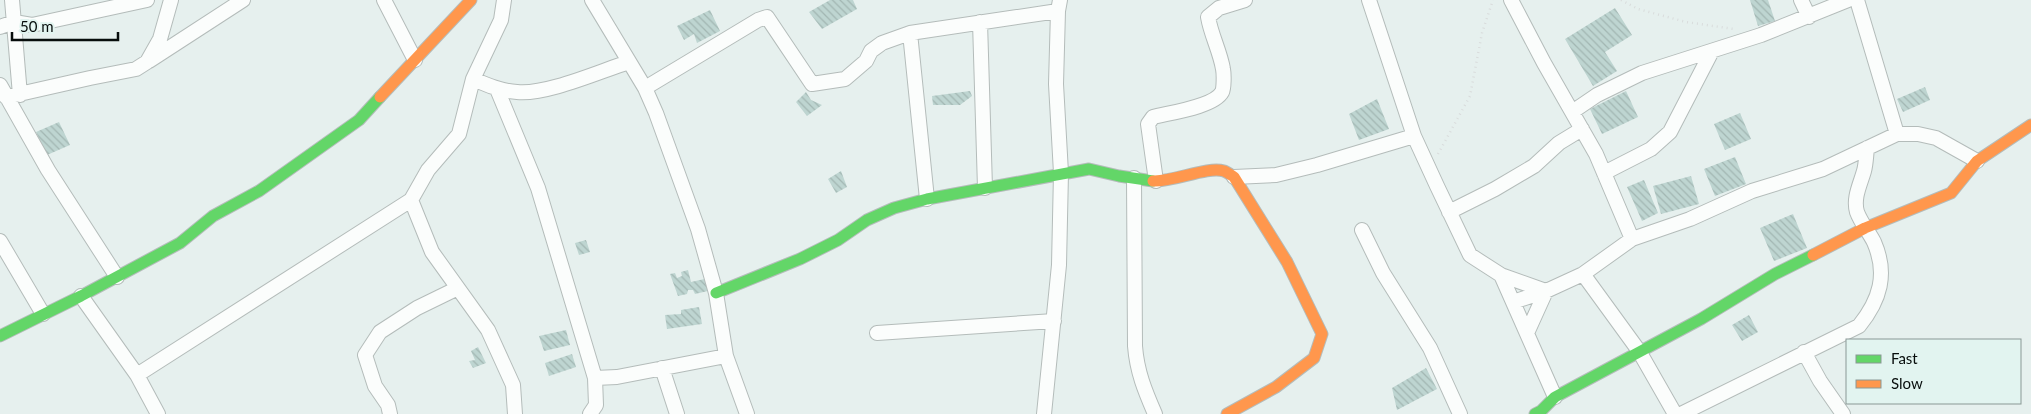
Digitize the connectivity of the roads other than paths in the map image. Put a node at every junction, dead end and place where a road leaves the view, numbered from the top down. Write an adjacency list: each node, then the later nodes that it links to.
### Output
1 (12, 0): 17 (street)
2 (147, 0): 17 (street)
3 (171, 0): 23 (street)
4 (243, 0): 23 (street)
5 (384, 0): 22 (street)
6 (471, 0): 22 (street)
7 (504, 0): 25 (street)
8 (592, 0): 24 (street)
9 (1245, 0): 40 (street)
10 (1368, 0): 33 (street)
11 (1511, 0): 29 (street)
12 (1801, 0): 16 (street)
13 (1848, 0): 16 (street)
14 (1858, 0): 32 (street)
15 (1059, 5): 18 (street); 36 (street)
16 (1809, 17): 21 (street)
17 (14, 22): 19 (street); 28 (street)
18 (980, 22): 20 (street); 41 (street)
19 (0, 27)
20 (910, 33): 26 (street); 42 (street)
21 (1712, 51): 29 (street); 37 (street)
22 (415, 60): 51 (street)
23 (146, 62): 28 (street)
24 (629, 62): 26 (street); 27 (street)
25 (473, 79): 27 (street); 43 (street)
26 (646, 88): 54 (street)
27 (497, 89): 67 (street)
28 (9, 92): 51 (street)
29 (1572, 112): 31 (street)
30 (2031, 125): 35 (street)
31 (1582, 129): 37 (street); 44 (street)
32 (1897, 134): 34 (street); 35 (street)
33 (1414, 136): 38 (street); 44 (street)
34 (1867, 148): 45 (street); 47 (street)
35 (1977, 161): 45 (street)
36 (1061, 173): 39 (street); 41 (street); 58 (street)
37 (1604, 173): 47 (street)
38 (1234, 176): 40 (street); 79 (street)
39 (1134, 178): 40 (street); 78 (street)
40 (1156, 181)
41 (985, 188): 42 (street)
42 (927, 199): 54 (street)
43 (411, 200): 52 (street); 66 (street)
44 (1450, 212): 50 (street)
45 (1865, 228): 62 (street); 63 (street)
46 (1362, 230): 80 (street)
47 (1632, 239): 49 (street)
48 (0, 241): 57 (street)
49 (1582, 274): 53 (street); 62 (street)
50 (1502, 275): 53 (street); 56 (street)
51 (117, 277): 55 (street)
52 (458, 288): 72 (street); 73 (street)
53 (1546, 291): 56 (street); 60 (street)
54 (716, 293): 64 (street)
55 (81, 296): 57 (street); 66 (street)
56 (1513, 302): 60 (street)
57 (43, 314): 61 (street)
58 (1054, 321): 59 (street); 77 (street)
59 (877, 333)
60 (1527, 333): 68 (street)
61 (0, 336)
62 (1640, 351): 68 (street); 81 (street)
63 (1804, 352): 69 (street); 83 (street)
64 (726, 356): 65 (street); 76 (street)
65 (662, 368): 67 (street); 75 (street)
66 (137, 376): 71 (street)
67 (595, 378): 74 (street)
68 (1554, 397): 70 (street)
69 (1697, 410): 82 (street)
70 (1540, 413)
71 (158, 414)
72 (390, 414)
73 (515, 414)
74 (590, 414)
75 (677, 414)
76 (747, 414)
77 (1044, 414)
78 (1155, 414)
79 (1227, 414)
80 (1460, 414)
81 (1675, 414)
82 (1680, 414)
83 (1843, 414)

